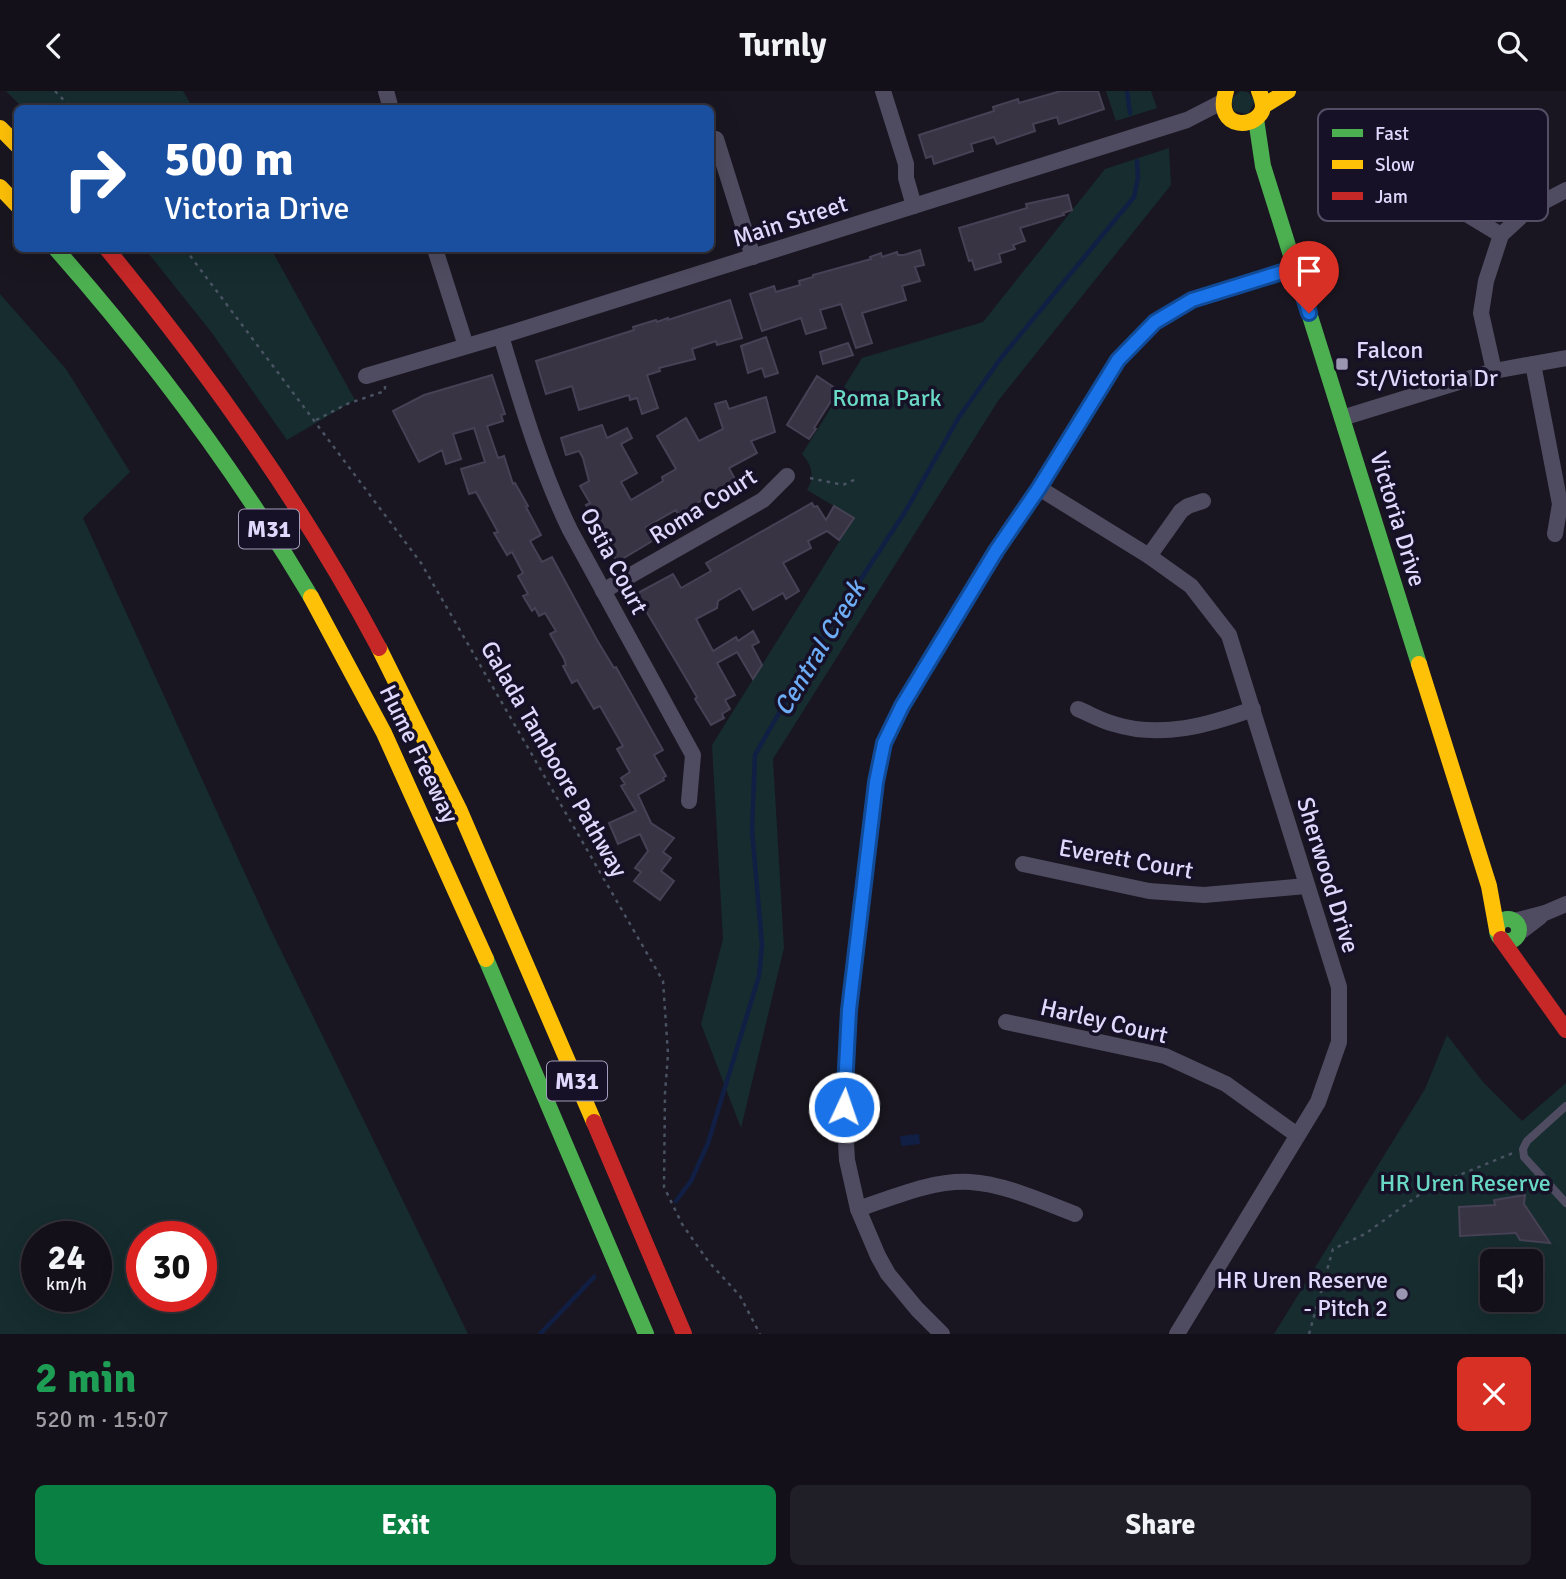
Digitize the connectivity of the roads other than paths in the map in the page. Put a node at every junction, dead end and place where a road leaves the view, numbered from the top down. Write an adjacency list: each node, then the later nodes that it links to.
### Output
1 (883, 91): 13 (street)
2 (1287, 91): 3 (main road)
3 (1260, 105): 4 (main road); 8 (main road, Victoria Drive)
4 (1228, 108): 8 (main road, Victoria Drive); 13 (street, Main Street)
5 (0, 128): 7 (main road)
6 (716, 139): 20 (street)
7 (14, 142)
8 (1264, 166): 21 (main road, Victoria Drive)
9 (0, 187): 12 (main road)
10 (1566, 190): 11 (street)
11 (1548, 199)
12 (14, 202)
13 (918, 205): 20 (street, Main Street)
14 (1479, 221): 16 (street)
15 (1516, 221): 16 (street)
16 (1501, 235): 26 (street)
17 (59, 252): 52 (main road, Hume Freeway / M31)
18 (109, 252): 53 (main road, Hume Freeway / M31)
19 (436, 252): 23 (street)
20 (753, 257): 22 (street, Main Street)
21 (1295, 268): 28 (main road, Victoria Drive); 30 (street)
22 (500, 336): 23 (street, Main Street); 34 (street, Ostia Court)
23 (466, 346): 27 (street, Main Street)
24 (1566, 358): 25 (street)
25 (1533, 365): 26 (street); 32 (street)
26 (1494, 371): 28 (street)
27 (366, 376)
28 (1342, 418): 40 (main road, Victoria Drive)
29 (787, 476): 34 (street, Roma Court)
30 (1039, 488): 33 (street, Sherwood Drive); 50 (street)
31 (1203, 501): 33 (street)
32 (1555, 534)
33 (1149, 557): 36 (street, Sherwood Drive)
34 (603, 591): 37 (street, Ostia Court)
35 (1078, 709): 36 (street)
36 (1254, 709): 39 (street, Sherwood Drive)
37 (689, 801)
38 (1023, 864): 39 (street, Everett Court)
39 (1306, 886): 48 (street, Sherwood Drive)
40 (1489, 886): 42 (main road, Victoria Drive); 43 (main road, Victoria Drive)
41 (1566, 904): 42 (street)
42 (1516, 927): 43 (main road); 44 (main road, Victoria Drive)
43 (1499, 934): 44 (main road, Victoria Drive)
44 (1534, 985): 46 (main road, Victoria Drive)
45 (1006, 1022): 48 (street, Harley Court)
46 (1566, 1030)
47 (1566, 1106): 49 (lane)
48 (1297, 1135): 55 (street, Sherwood Drive)
49 (1566, 1203)
50 (858, 1209): 51 (street); 54 (street)
51 (1075, 1214)
52 (646, 1334)
53 (684, 1334)
54 (942, 1334)
55 (1177, 1334)

